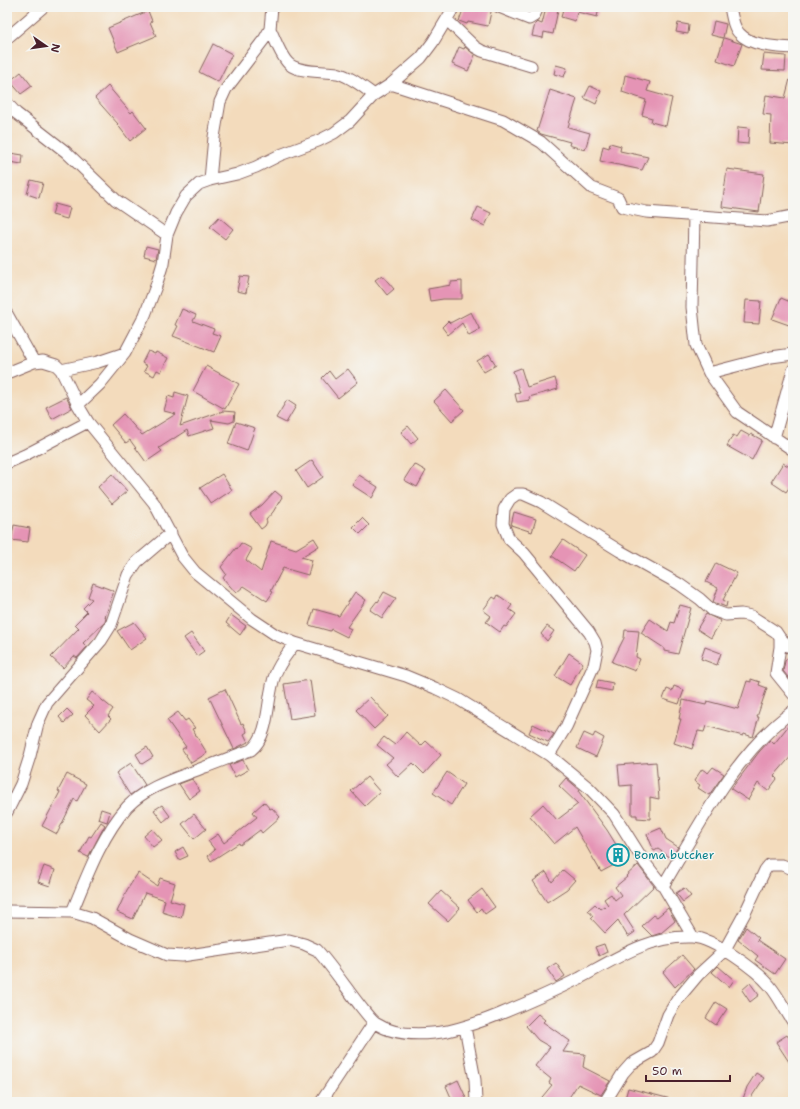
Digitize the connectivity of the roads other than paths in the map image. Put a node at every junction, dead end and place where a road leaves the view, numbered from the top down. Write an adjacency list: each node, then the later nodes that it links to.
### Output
1 (43, 7): 9 (street)
2 (272, 7): 8 (street)
3 (454, 7): 7 (street)
4 (499, 7): 5 (street)
5 (538, 7)
6 (730, 7): 10 (street)
7 (447, 20): 11 (street); 12 (street)
8 (270, 29): 13 (street); 15 (street)
9 (7, 38)
10 (793, 48)
11 (531, 66)
12 (391, 84): 13 (street); 16 (street)
13 (374, 94): 15 (street)
14 (7, 104): 18 (street)
15 (210, 180): 18 (street)
16 (694, 216): 17 (street); 26 (street)
17 (793, 216)
18 (167, 236): 20 (street)
19 (7, 314): 22 (street)
20 (125, 353): 23 (street); 27 (street)
21 (793, 354): 26 (street)
22 (34, 362): 23 (street); 25 (street)
23 (62, 370): 27 (street)
24 (793, 370): 29 (street)
25 (7, 373)
26 (709, 373): 29 (street)
27 (78, 405): 28 (street)
28 (88, 422): 31 (street); 32 (street)
29 (774, 438): 30 (street)
30 (793, 450)
31 (7, 463)
32 (171, 533): 34 (street); 39 (street)
33 (780, 638): 35 (street); 36 (street); 38 (street)
34 (295, 643): 38 (street); 43 (street)
35 (793, 650)
36 (793, 694)
37 (793, 711): 41 (street)
38 (549, 755): 41 (street)
39 (7, 812)
40 (793, 869): 45 (street)
41 (663, 886): 44 (street)
42 (7, 911): 43 (street)
43 (72, 912): 46 (street)
44 (693, 937): 45 (street); 48 (street)
45 (724, 951): 47 (street); 51 (street)
46 (374, 1022): 48 (street); 49 (street)
47 (793, 1022)
48 (466, 1027): 50 (street)
49 (321, 1102)
50 (476, 1102)
51 (604, 1102)

